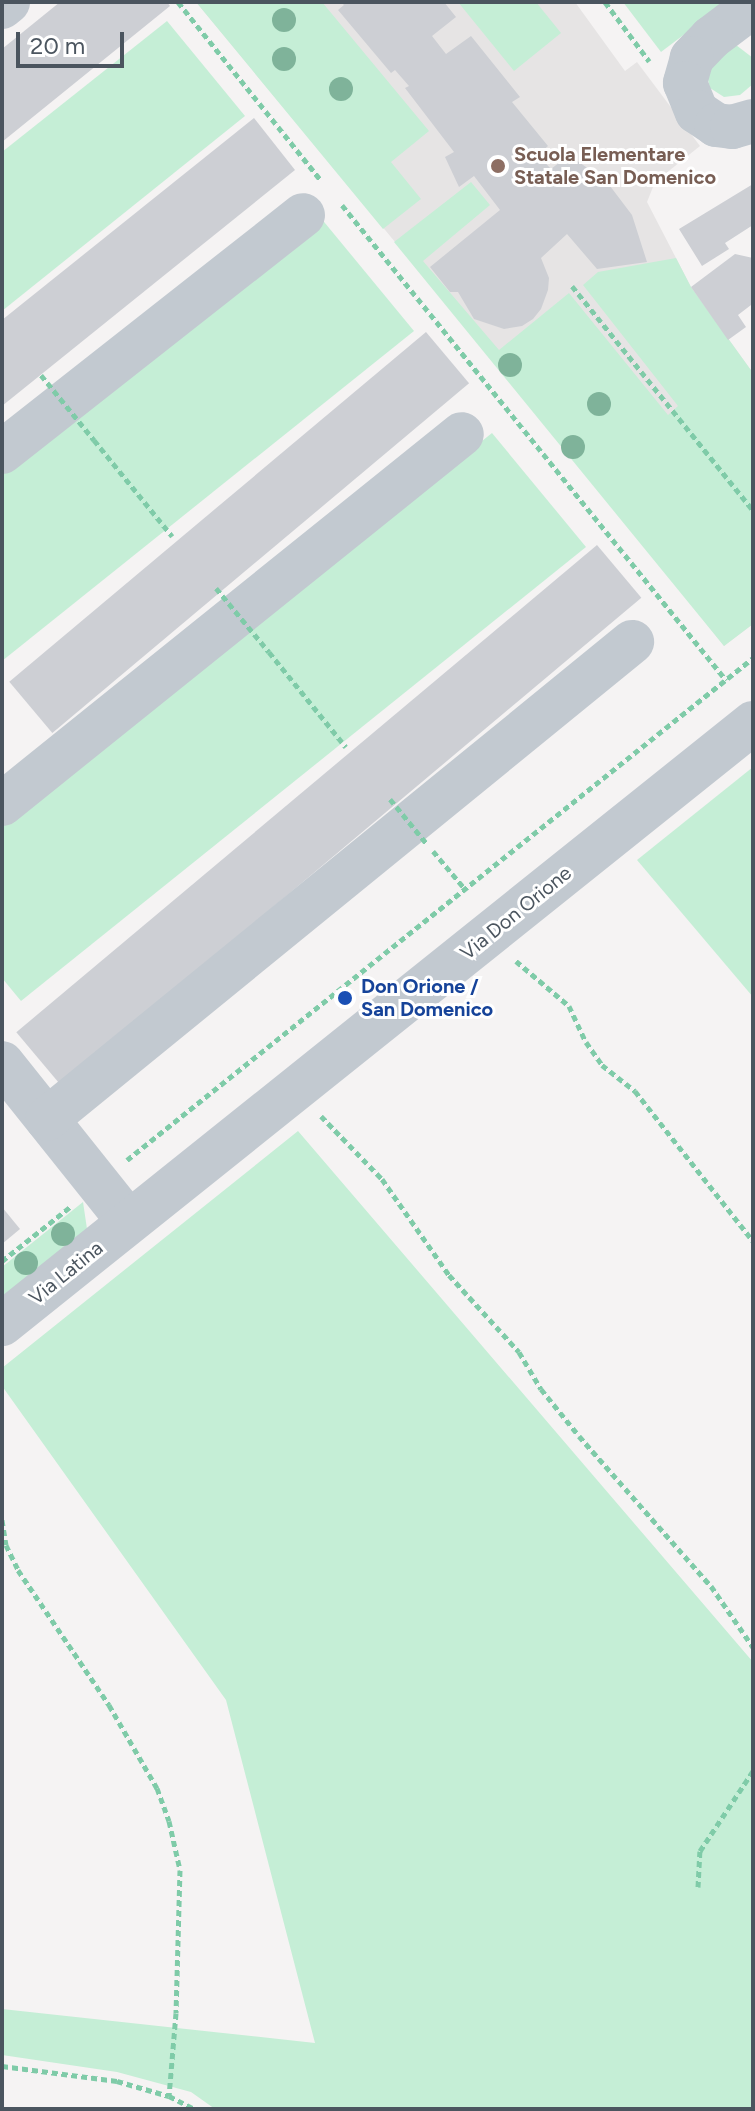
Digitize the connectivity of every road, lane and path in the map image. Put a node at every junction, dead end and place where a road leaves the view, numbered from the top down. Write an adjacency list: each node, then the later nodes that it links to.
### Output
1 (8, 2): 5 (street)
2 (178, 2): 8 (path)
3 (605, 2): 6 (path)
4 (753, 6): 7 (street)
5 (2, 7)
6 (653, 67)
7 (753, 121)
8 (322, 200): 12 (street); 18 (path)
9 (572, 286): 13 (path)
10 (41, 375): 14 (path, bridge)
11 (462, 434): 22 (street)
12 (2, 452)
13 (753, 510)
14 (172, 536)
15 (216, 588): 20 (path, bridge)
16 (632, 642): 27 (street)
17 (753, 658): 18 (path)
18 (726, 680): 23 (path)
19 (753, 723): 24 (street, Via Don Orione)
20 (346, 747)
21 (390, 799): 23 (path, bridge)
22 (2, 804)
23 (465, 889): 28 (path)
24 (491, 933): 30 (street, Via Don Orione); 31 (path)
25 (2, 1063): 27 (street)
26 (317, 1112): 35 (path)
27 (47, 1119): 30 (street)
28 (118, 1167)
29 (58, 1216): 32 (path)
30 (129, 1222): 33 (street, Via Latina)
31 (753, 1241)
32 (2, 1261)
33 (2, 1324)
34 (2, 1520): 39 (path)
35 (753, 1647)
36 (753, 1771): 37 (path)
37 (698, 1887)
38 (2, 2066): 39 (path)
39 (169, 2096): 40 (path)
40 (195, 2109)

